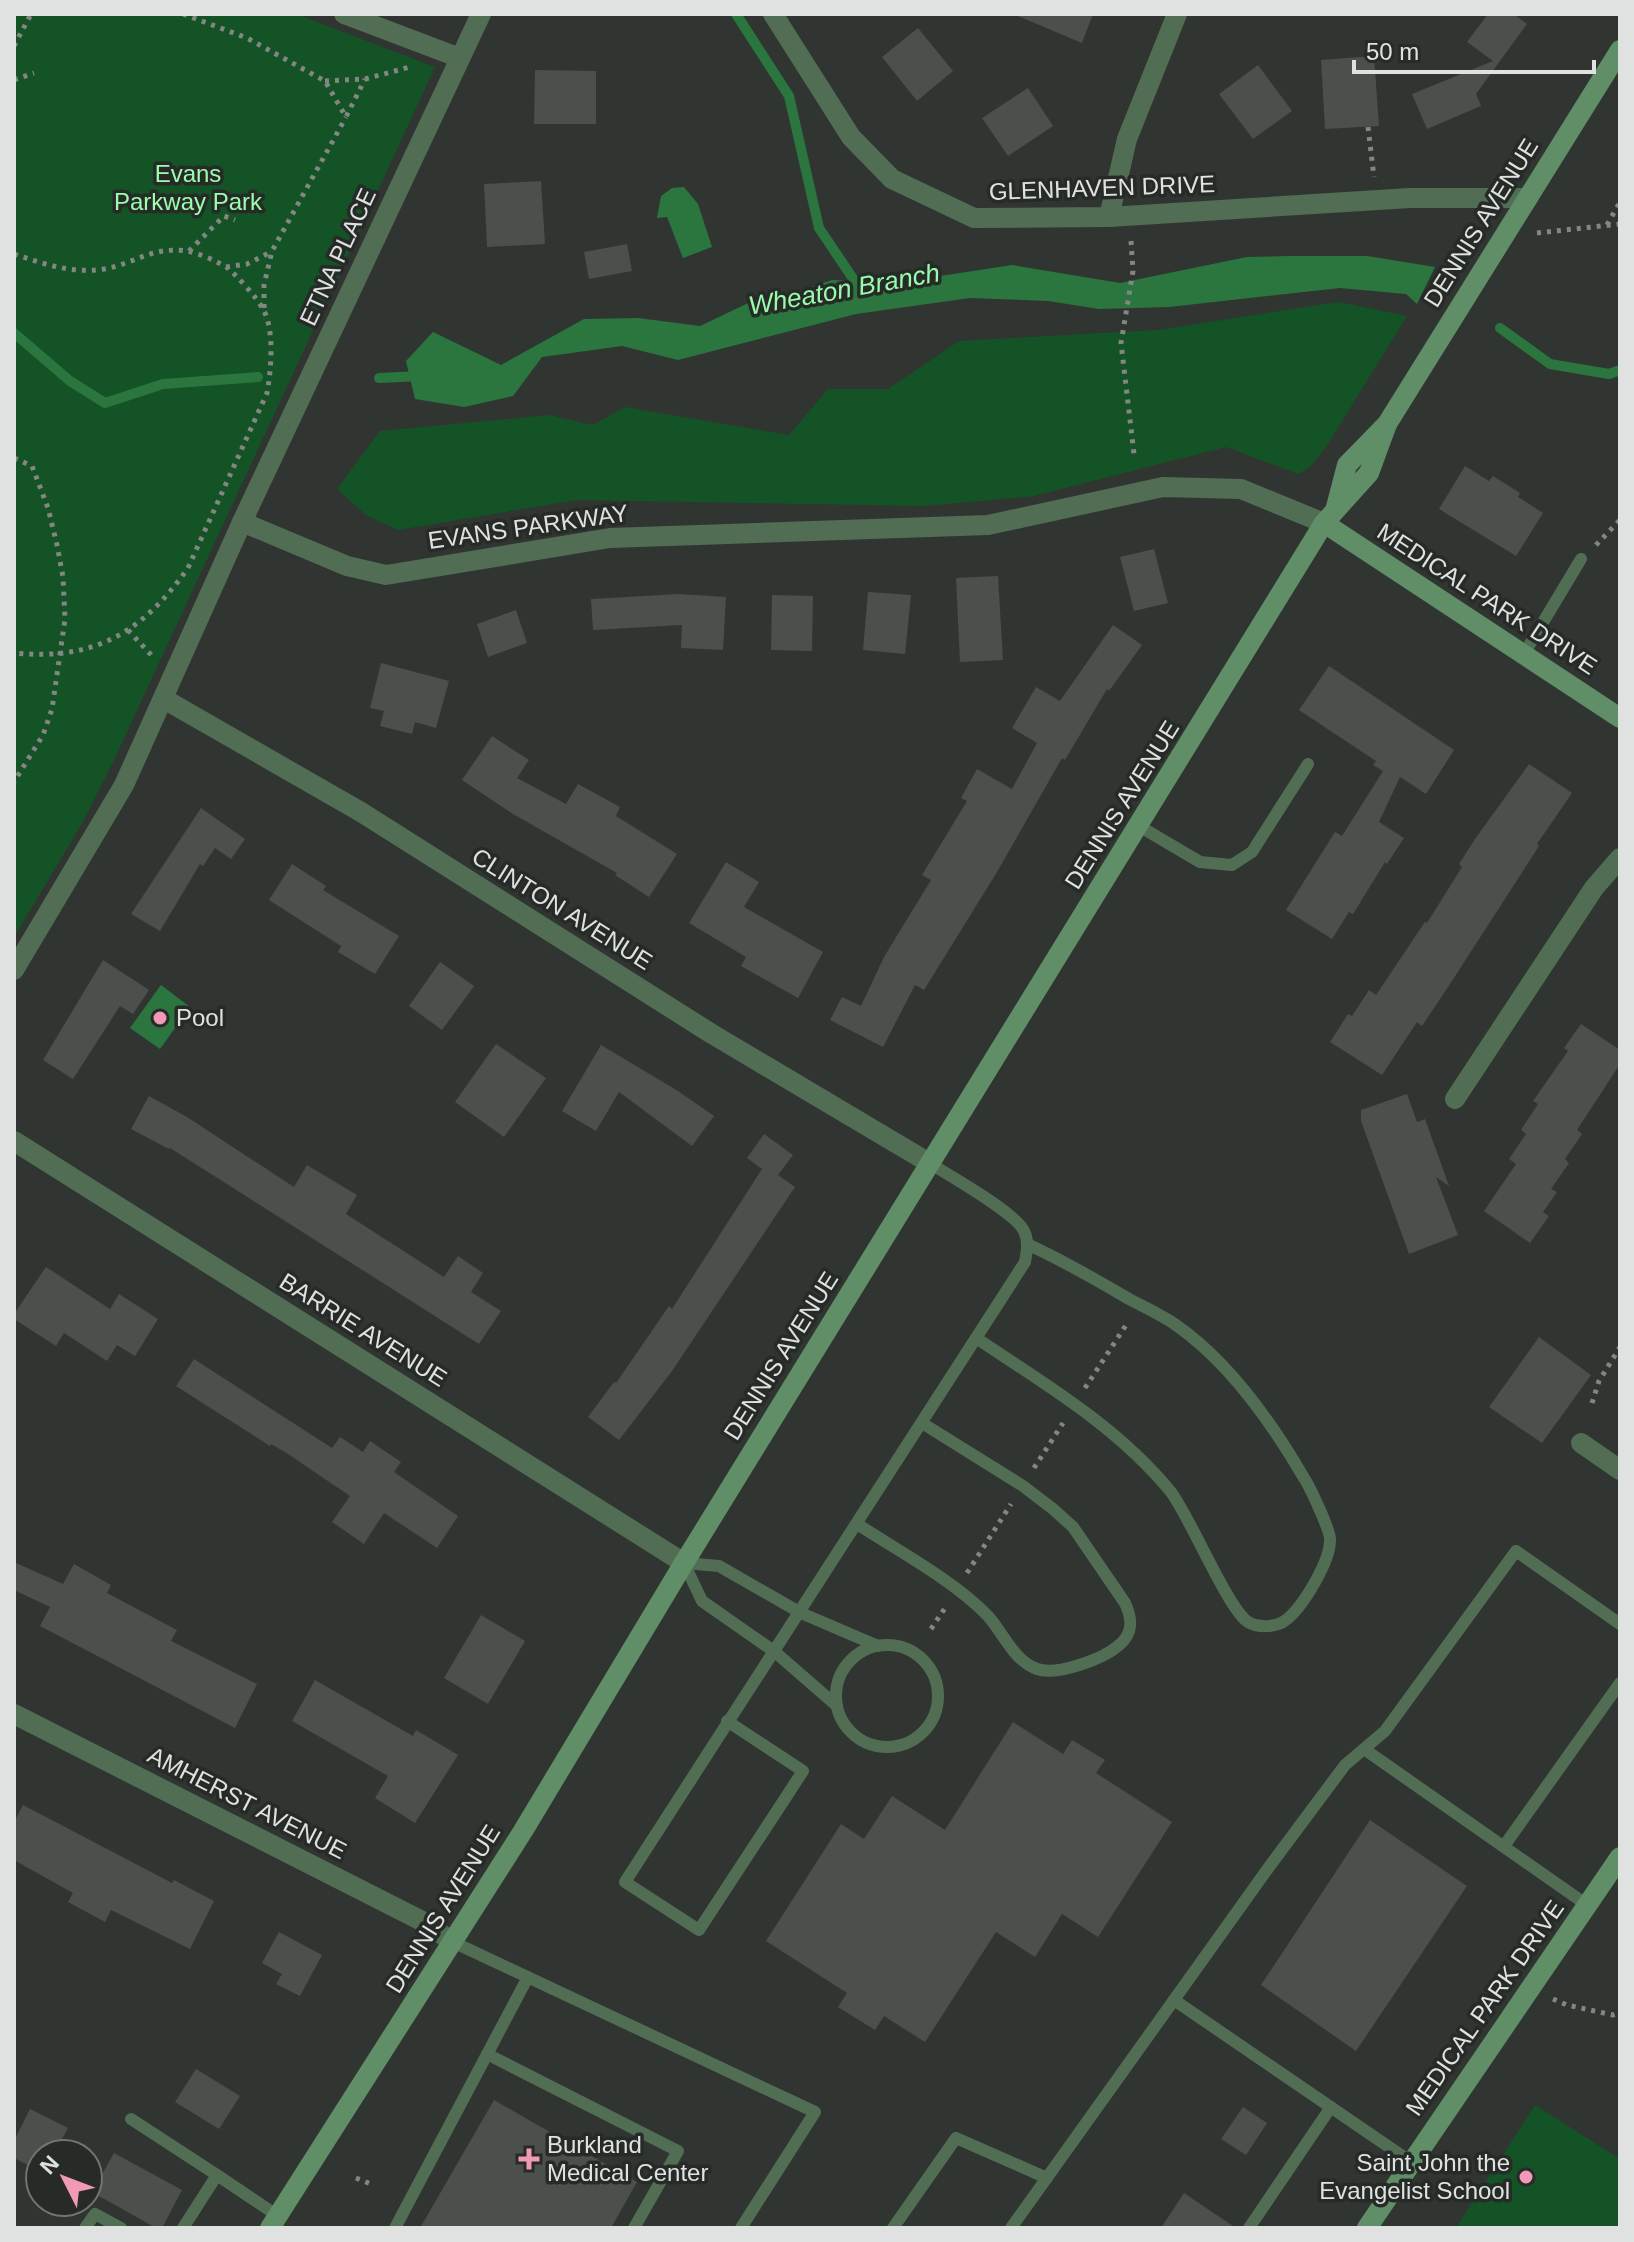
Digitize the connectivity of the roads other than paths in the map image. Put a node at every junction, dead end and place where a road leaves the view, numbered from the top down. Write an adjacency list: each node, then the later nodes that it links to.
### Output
1 (344, 14): 6 (street)
2 (481, 14): 6 (street, ETNA PLACE)
3 (773, 14): 8 (street, GLENHAVEN DRIVE)
4 (1177, 14): 8 (street)
5 (1620, 50): 7 (street, DENNIS AVENUE)
6 (460, 58): 10 (street, ETNA PLACE)
7 (1528, 198): 8 (street, GLENHAVEN DRIVE); 9 (street, DENNIS AVENUE)
8 (1109, 217)
9 (1330, 517): 10 (street, EVANS PARKWAY); 12 (street, MEDICAL PARK DRIVE); 16 (street, DENNIS AVENUE)
10 (242, 522): 13 (street)
11 (1581, 559): 12 (lane)
12 (1524, 654): 14 (street, MEDICAL PARK DRIVE)
13 (164, 699): 18 (street); 21 (street, CLINTON AVENUE)
14 (1620, 718)
15 (1308, 764): 16 (lane)
16 (1139, 826): 21 (street, DENNIS AVENUE)
17 (1620, 858): 19 (street)
18 (14, 970)
19 (1455, 1099)
20 (14, 1141): 28 (street, BARRIE AVENUE)
21 (931, 1164): 22 (lane); 28 (street, DENNIS AVENUE)
22 (1027, 1244): 23 (lane); 23 (lane)
23 (976, 1338): 24 (lane)
24 (922, 1423): 27 (lane); 27 (lane)
25 (1581, 1443): 26 (street)
26 (1620, 1470)
27 (857, 1524): 29 (lane)
28 (684, 1563): 29 (lane); 32 (lane); 41 (street, DENNIS AVENUE)
29 (801, 1613): 31 (lane); 32 (lane)
30 (1620, 1624): 37 (lane)
31 (878, 1646): 34 (lane); 34 (lane)
32 (775, 1652): 34 (lane); 36 (lane)
33 (1620, 1683): 38 (lane)
34 (837, 1706)
35 (14, 1714): 41 (street, AMHERST AVENUE)
36 (727, 1721): 36 (lane)
37 (1364, 1749): 38 (lane); 43 (lane)
38 (1504, 1846): 40 (lane)
39 (1620, 1857): 40 (street, MEDICAL PARK DRIVE)
40 (1587, 1905): 47 (street, MEDICAL PARK DRIVE)
41 (453, 1942): 42 (lane); 50 (street, DENNIS AVENUE)
42 (528, 1977): 44 (lane); 56 (lane)
43 (1174, 2000): 45 (lane); 49 (lane)
44 (487, 2054): 54 (lane); 55 (lane)
45 (1331, 2107): 47 (lane); 59 (lane)
46 (131, 2119): 48 (lane)
47 (1411, 2162): 60 (street, MEDICAL PARK DRIVE)
48 (217, 2175): 50 (lane); 53 (lane)
49 (1047, 2178): 57 (lane); 58 (lane)
50 (274, 2222)
51 (85, 2228): 52 (lane)
52 (121, 2228)
53 (183, 2228)
54 (395, 2228)
55 (634, 2228)
56 (741, 2228)
57 (893, 2228)
58 (1011, 2228)
59 (1249, 2228)
60 (1367, 2228)

